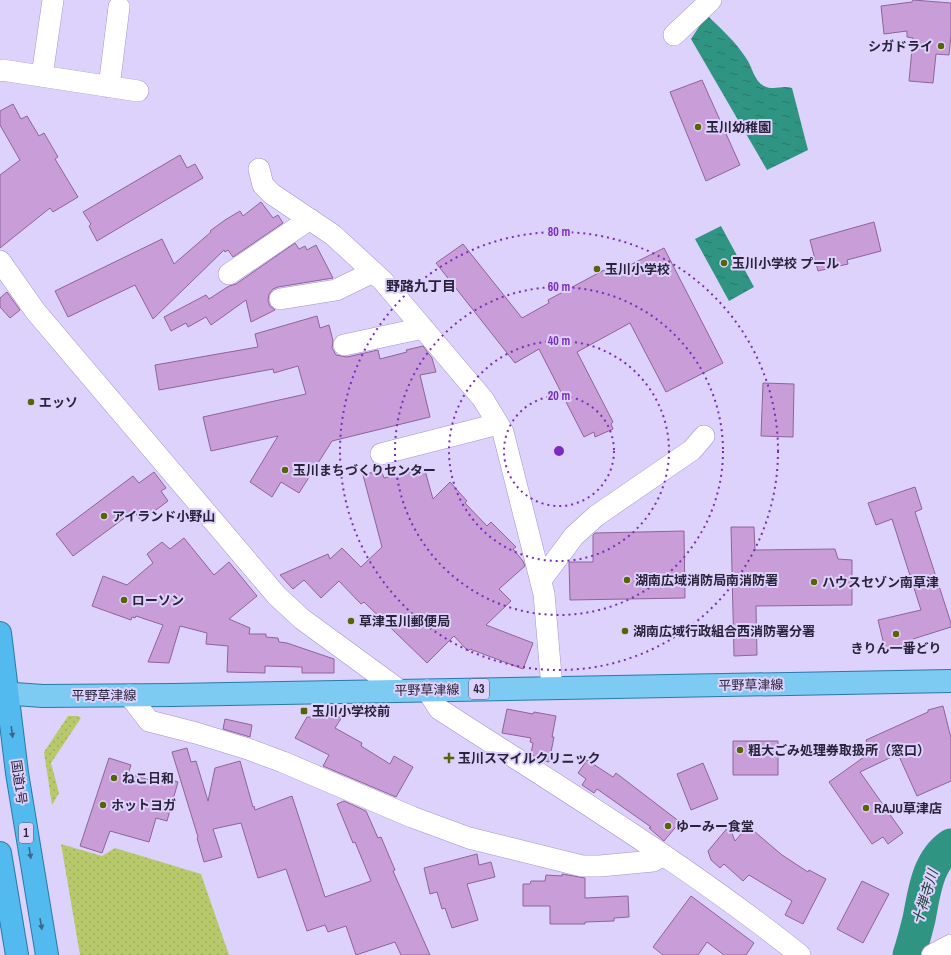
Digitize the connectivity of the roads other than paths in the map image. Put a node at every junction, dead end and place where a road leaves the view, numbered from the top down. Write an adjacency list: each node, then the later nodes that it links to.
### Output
1 (53, 0): 6 (street)
2 (711, 0): 4 (street)
3 (119, 7): 7 (street)
4 (674, 35)
5 (0, 71): 6 (street)
6 (42, 76): 7 (street)
7 (109, 87): 8 (street)
8 (138, 91)
9 (259, 169): 10 (street)
10 (310, 219): 12 (street); 13 (street)
11 (0, 261): 24 (street)
12 (373, 272): 14 (street); 15 (street)
13 (229, 274)
14 (280, 298)
15 (423, 328): 16 (street); 17 (street)
16 (344, 345)
17 (498, 424): 19 (street); 20 (street)
18 (704, 436): 20 (street)
19 (381, 454)
20 (541, 580): 23 (street)
21 (0, 633): 26 (highway, 国道1号 / 1)
22 (951, 681): 23 (main road, 平野草津線 / 43)
23 (552, 688): 25 (main road, 平野草津線 / 43)
24 (399, 690): 25 (main road, 平野草津線 / 43); 27 (main road, 平野草津線 / 43)
25 (427, 690): 29 (street)
26 (4, 693): 27 (main road, 平野草津線 / 43); 32 (highway, 国道1号 / 1, one-way to 32)
27 (129, 695): 29 (street)
28 (0, 853): 31 (highway)
29 (664, 855): 33 (street)
30 (951, 945): 34 (street)
31 (17, 955)
32 (47, 955)
33 (800, 955)
34 (932, 955)

